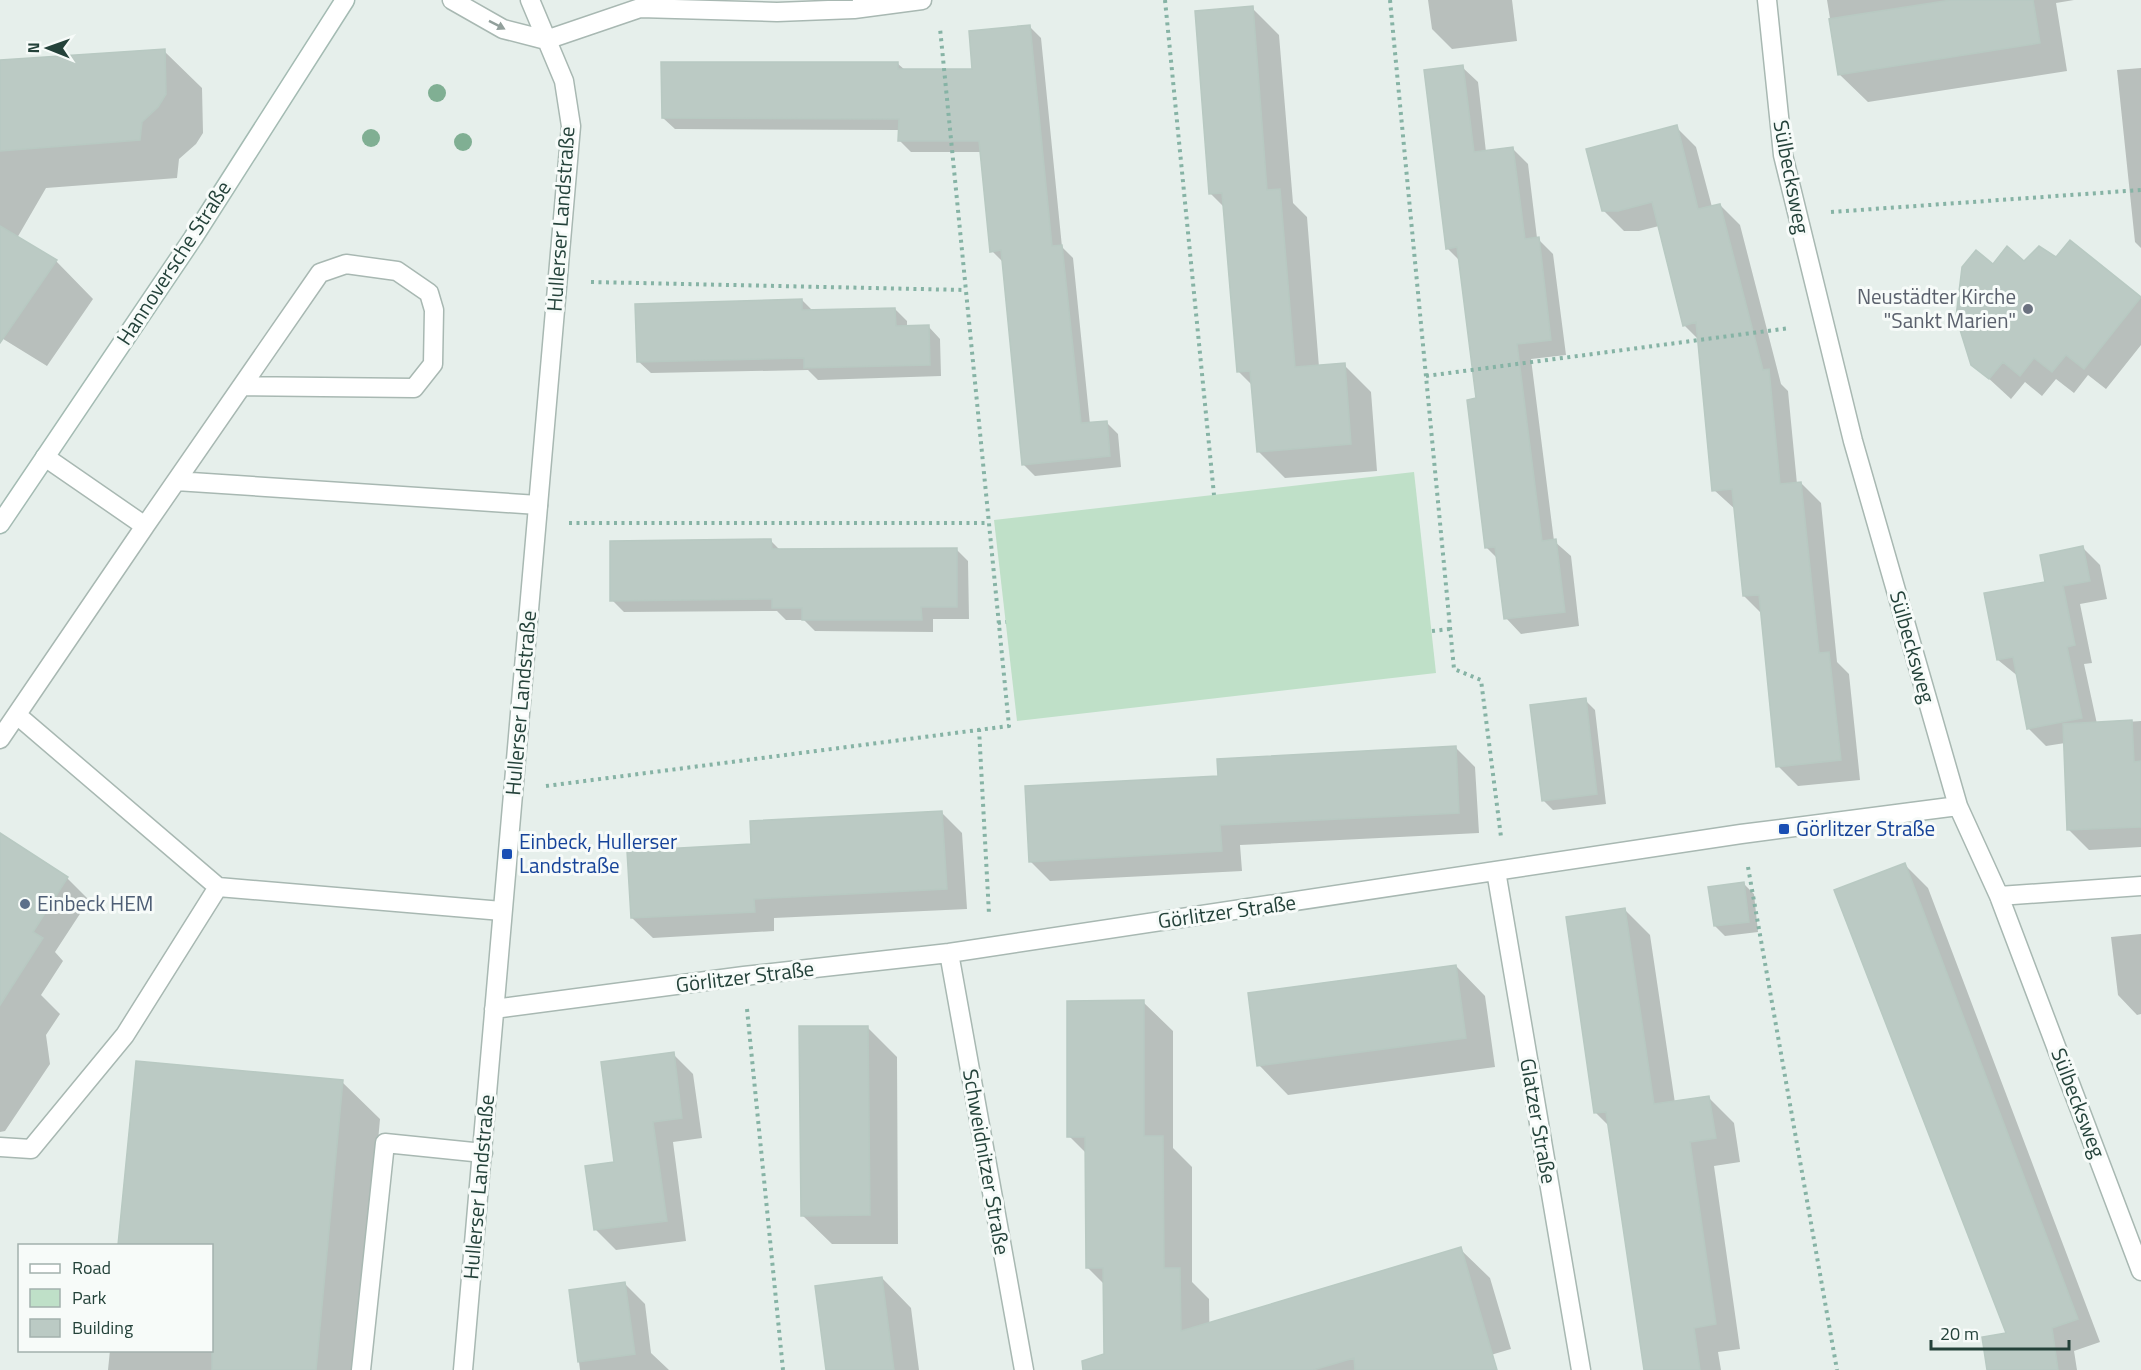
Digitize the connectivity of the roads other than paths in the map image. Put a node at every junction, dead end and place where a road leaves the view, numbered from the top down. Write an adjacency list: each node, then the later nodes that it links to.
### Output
1 (345, 0): 8 (street, Hannoversche Straße)
2 (452, 0): 6 (street, one-way to 6)
3 (530, 0): 6 (street, Hullerser Landstraße)
4 (922, 0): 6 (street)
5 (1767, 0): 15 (street, Sülbecksweg)
6 (546, 40): 10 (street, Hullerser Landstraße)
7 (242, 386): 7 (street); 9 (street)
8 (45, 457): 11 (street, Hannoversche Straße); 12 (street)
9 (176, 481): 10 (street); 12 (street)
10 (537, 514): 20 (street, Hullerser Landstraße)
11 (0, 524)
12 (146, 526): 13 (street)
13 (17, 715): 14 (street); 18 (street)
14 (0, 739)
15 (1958, 806): 16 (street, Görlitzer Straße); 19 (street, Sülbecksweg)
16 (1501, 871): 21 (street, Görlitzer Straße); 29 (street, Glatzer Straße)
17 (2141, 886): 19 (street)
18 (218, 887): 20 (street); 23 (street)
19 (2000, 896): 25 (street, Sülbecksweg)
20 (502, 911): 22 (street, Hullerser Landstraße)
21 (949, 953): 22 (street, Görlitzer Straße); 28 (street, Schweidnitzer Straße)
22 (494, 1009): 24 (street, Hullerser Landstraße)
23 (0, 1147)
24 (483, 1153): 26 (street); 27 (street, Hullerser Landstraße)
25 (2141, 1271)
26 (361, 1370)
27 (463, 1370)
28 (1024, 1370)
29 (1581, 1370)

